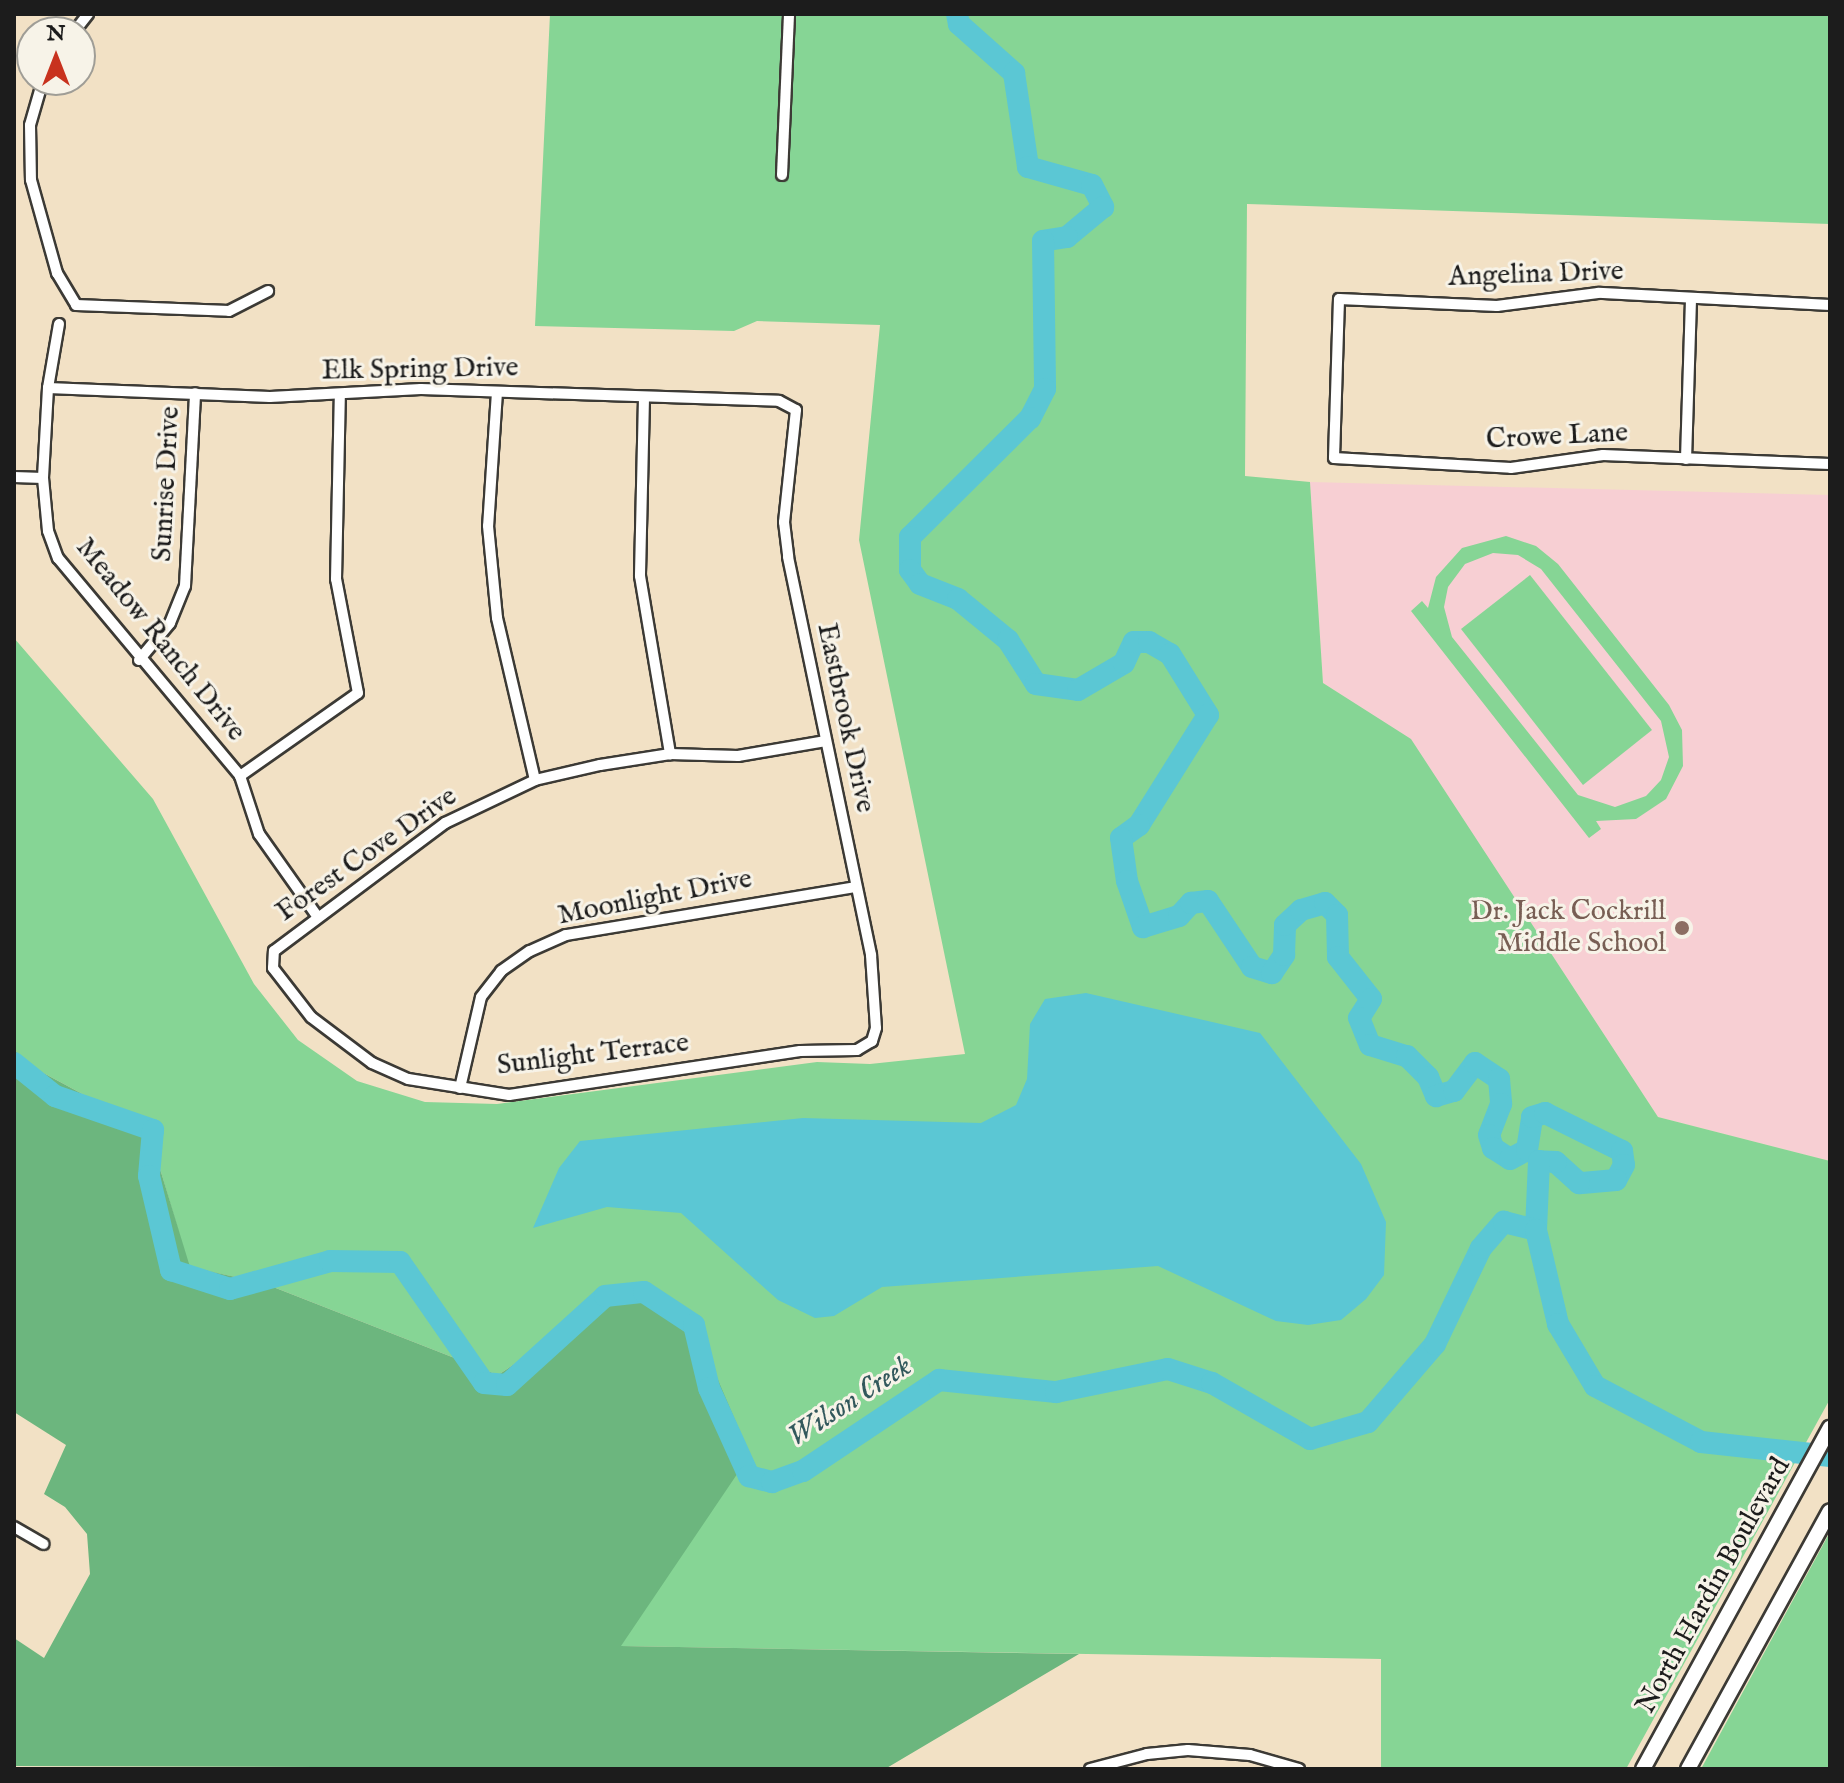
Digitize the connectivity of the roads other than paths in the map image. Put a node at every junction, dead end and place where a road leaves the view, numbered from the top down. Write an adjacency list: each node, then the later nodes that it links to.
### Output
1 (789, 14): 3 (street)
2 (40, 96): 4 (street)
3 (782, 175)
4 (268, 291)
5 (1691, 300): 6 (street, Angelina Drive); 14 (street, Angelina Drive); 15 (street)
6 (1830, 305)
7 (59, 324): 8 (street, Meadow Ranch Drive)
8 (48, 388): 10 (street, Elk Spring Drive); 18 (street, Meadow Ranch Drive)
9 (497, 392): 11 (street, Elk Spring Drive); 12 (street, Elk Spring Drive); 23 (street)
10 (195, 393): 11 (street, Elk Spring Drive); 19 (street, Sunrise Drive)
11 (340, 394): 22 (street)
12 (644, 398): 13 (street, Elk Spring Drive); 21 (street)
13 (792, 404): 20 (street, Eastbrook Drive)
14 (1334, 458): 15 (street, Crowe Lane)
15 (1686, 459): 16 (street, Crowe Lane)
16 (1830, 464)
17 (14, 477): 18 (street)
18 (43, 478): 19 (street, Meadow Ranch Drive)
19 (139, 660): 22 (street, Meadow Ranch Drive)
20 (826, 741): 21 (street, Forest Cove Drive); 24 (street, Eastbrook Drive)
21 (670, 754): 23 (street, Forest Cove Drive)
22 (240, 776): 25 (street, Meadow Ranch Drive)
23 (535, 780): 25 (street, Forest Cove Drive)
24 (856, 887): 27 (street, Eastbrook Drive); 28 (street, Moonlight Drive)
25 (317, 916): 26 (street, Forest Cove Drive)
26 (272, 960): 28 (street, Sunlight Terrace)
27 (872, 1041): 28 (street, Sunlight Terrace)
28 (460, 1088)
29 (1830, 1428): 35 (main road, North Hardin Boulevard)
30 (1830, 1511): 36 (main road)
31 (14, 1527): 32 (street)
32 (44, 1544)
33 (1090, 1769): 34 (street)
34 (1299, 1769)
35 (1643, 1769)
36 (1688, 1769)

